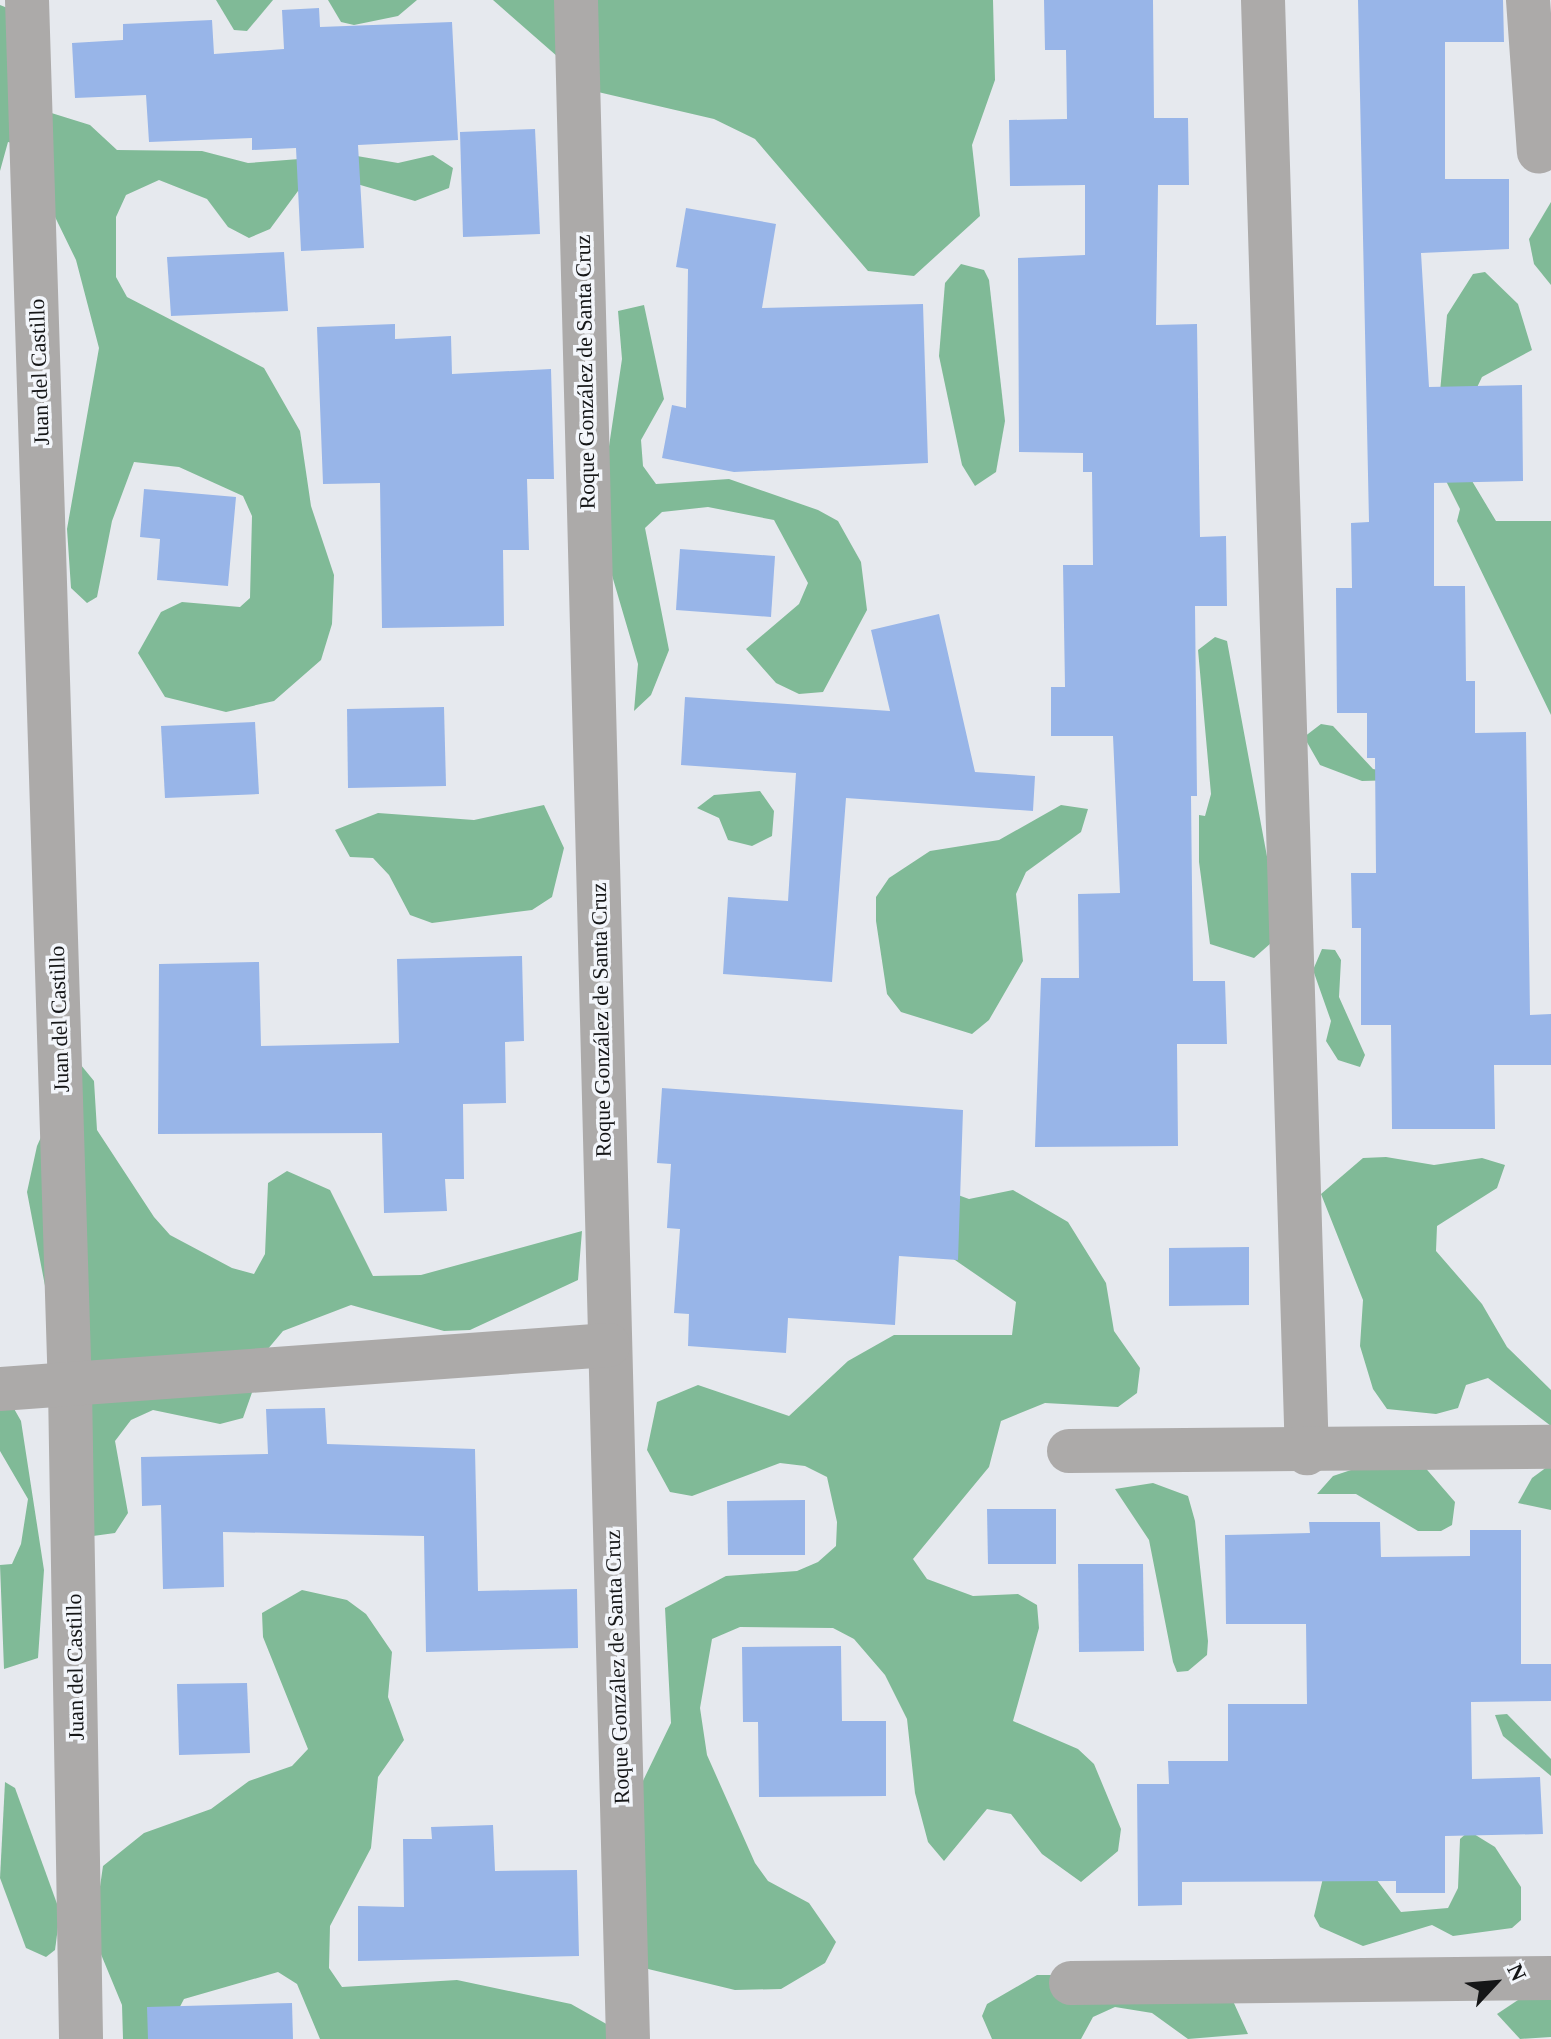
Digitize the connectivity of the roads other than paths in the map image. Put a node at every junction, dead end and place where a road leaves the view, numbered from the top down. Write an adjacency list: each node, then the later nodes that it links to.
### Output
1 (27, 0): 7 (street, Juan del Castillo)
2 (576, 0): 6 (street, Roque González de Santa Cruz)
3 (1263, 0): 11 (street)
4 (1528, 0): 5 (street)
5 (1539, 152)
6 (608, 1345): 7 (street); 15 (street, Roque González de Santa Cruz)
7 (70, 1388): 8 (street); 14 (street, Juan del Castillo)
8 (0, 1389)
9 (1551, 1447): 11 (street)
10 (1069, 1451): 11 (street)
11 (1307, 1453)
12 (1551, 1978): 13 (street)
13 (1071, 1983)
14 (81, 2039)
15 (628, 2039)

